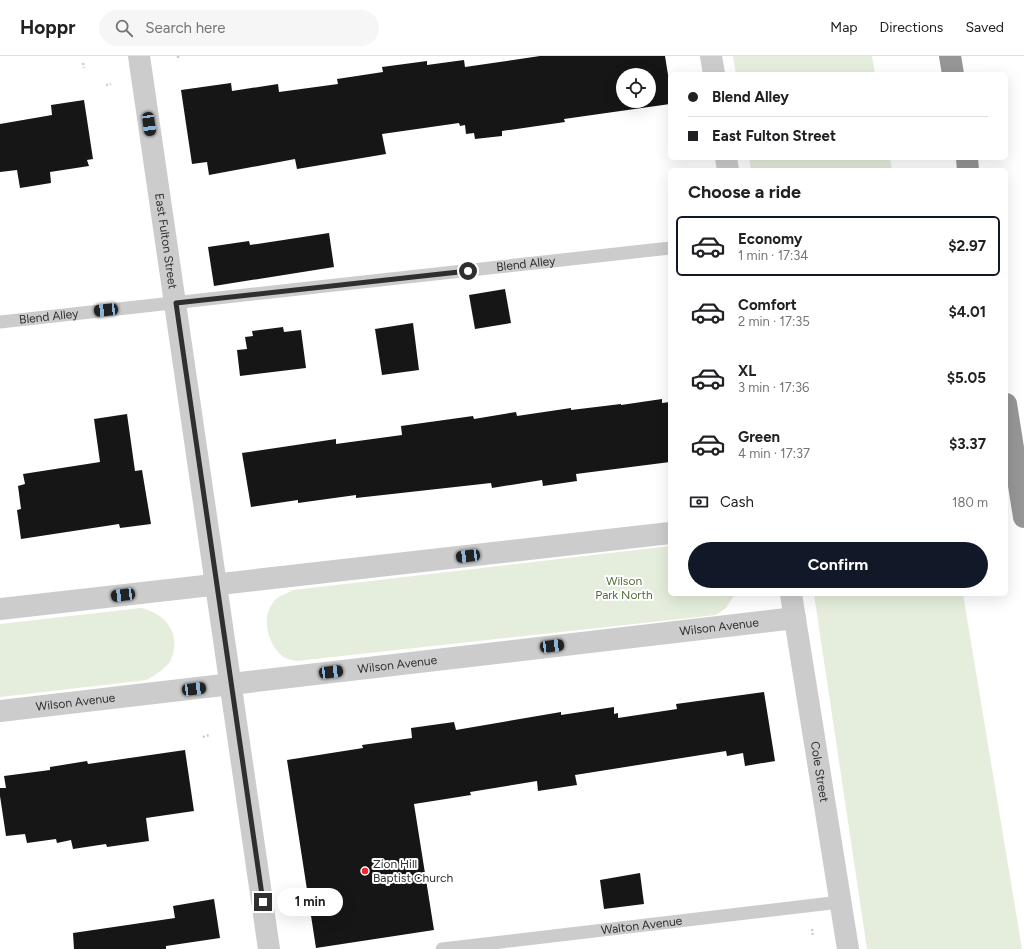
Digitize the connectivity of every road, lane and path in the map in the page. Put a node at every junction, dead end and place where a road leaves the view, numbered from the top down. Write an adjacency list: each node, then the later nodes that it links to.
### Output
1 (139, 56): 11 (street, East Fulton Street)
2 (711, 56): 6 (street)
3 (950, 56): 7 (highway)
4 (83, 63): 5 (path)
5 (84, 68)
6 (714, 72)
7 (953, 72)
8 (111, 84): 9 (path)
9 (106, 85)
10 (668, 248): 11 (lane, Blend Alley)
11 (176, 303): 12 (lane, Blend Alley); 16 (street, East Fulton Street)
12 (0, 322)
13 (1008, 417): 14 (highway)
14 (1024, 517)
15 (668, 533): 16 (street)
16 (216, 584): 18 (street); 20 (street, East Fulton Street)
17 (791, 596): 19 (street, Cole Street)
18 (0, 609)
19 (795, 618): 20 (street, Wilson Avenue); 24 (street, Cole Street)
20 (232, 684): 21 (street, Wilson Avenue); 25 (street, East Fulton Street)
21 (0, 711)
22 (209, 735): 23 (path)
23 (203, 737)
24 (840, 902): 26 (lane, Walton Avenue); 27 (street, Cole Street)
25 (270, 949)
26 (442, 949)
27 (848, 949)

